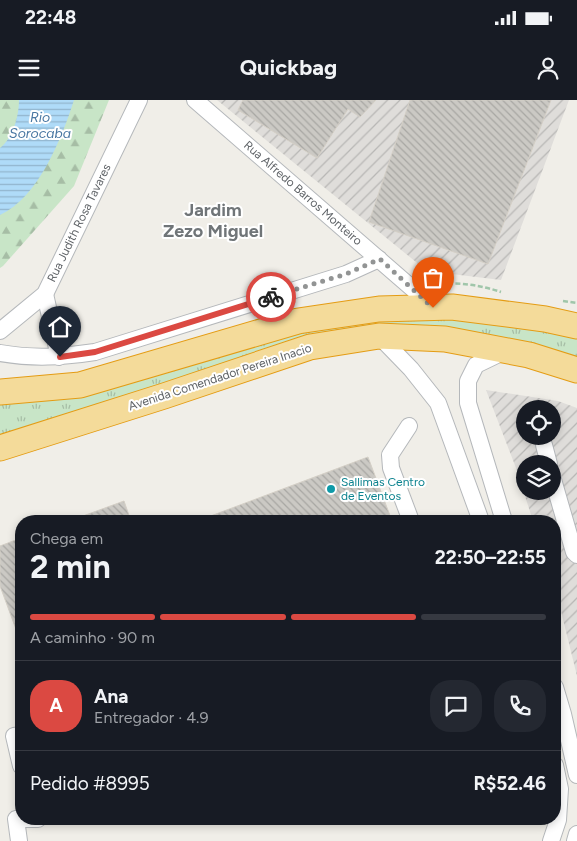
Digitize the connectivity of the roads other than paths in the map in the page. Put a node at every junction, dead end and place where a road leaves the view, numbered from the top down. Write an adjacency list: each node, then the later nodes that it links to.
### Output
1 (139, 100): 4 (street, Rua Judith Rosa Tavares)
2 (196, 100): 3 (street, Rua Alfredo Barros Monteiro)
3 (380, 259): 5 (street, Rua Alfredo Barros Monteiro); 11 (street)
4 (45, 294): 7 (street, Rua Judith Rosa Tavares); 11 (street)
5 (433, 308): 6 (highway); 14 (highway)
6 (577, 326)
7 (0, 332)
8 (379, 336): 9 (highway, Avenida Comendador Pereira Inacio); 17 (highway, Avenida Comendador Pereira Inacio); 21 (street)
9 (517, 353): 12 (highway); 13 (highway); 22 (street)
10 (0, 354): 11 (street)
11 (60, 357)
12 (577, 370)
13 (577, 377)
14 (0, 392)
15 (409, 426): 20 (street)
16 (544, 445): 18 (street)
17 (0, 448)
18 (547, 455)
19 (559, 500): 23 (street)
20 (409, 515)
21 (479, 515)
22 (502, 515)
23 (577, 556)
24 (561, 707): 25 (street)
25 (577, 774)
26 (17, 825): 29 (street)
27 (556, 825): 30 (street)
28 (577, 834): 31 (street)
29 (19, 841)
30 (551, 841)
31 (575, 841)

